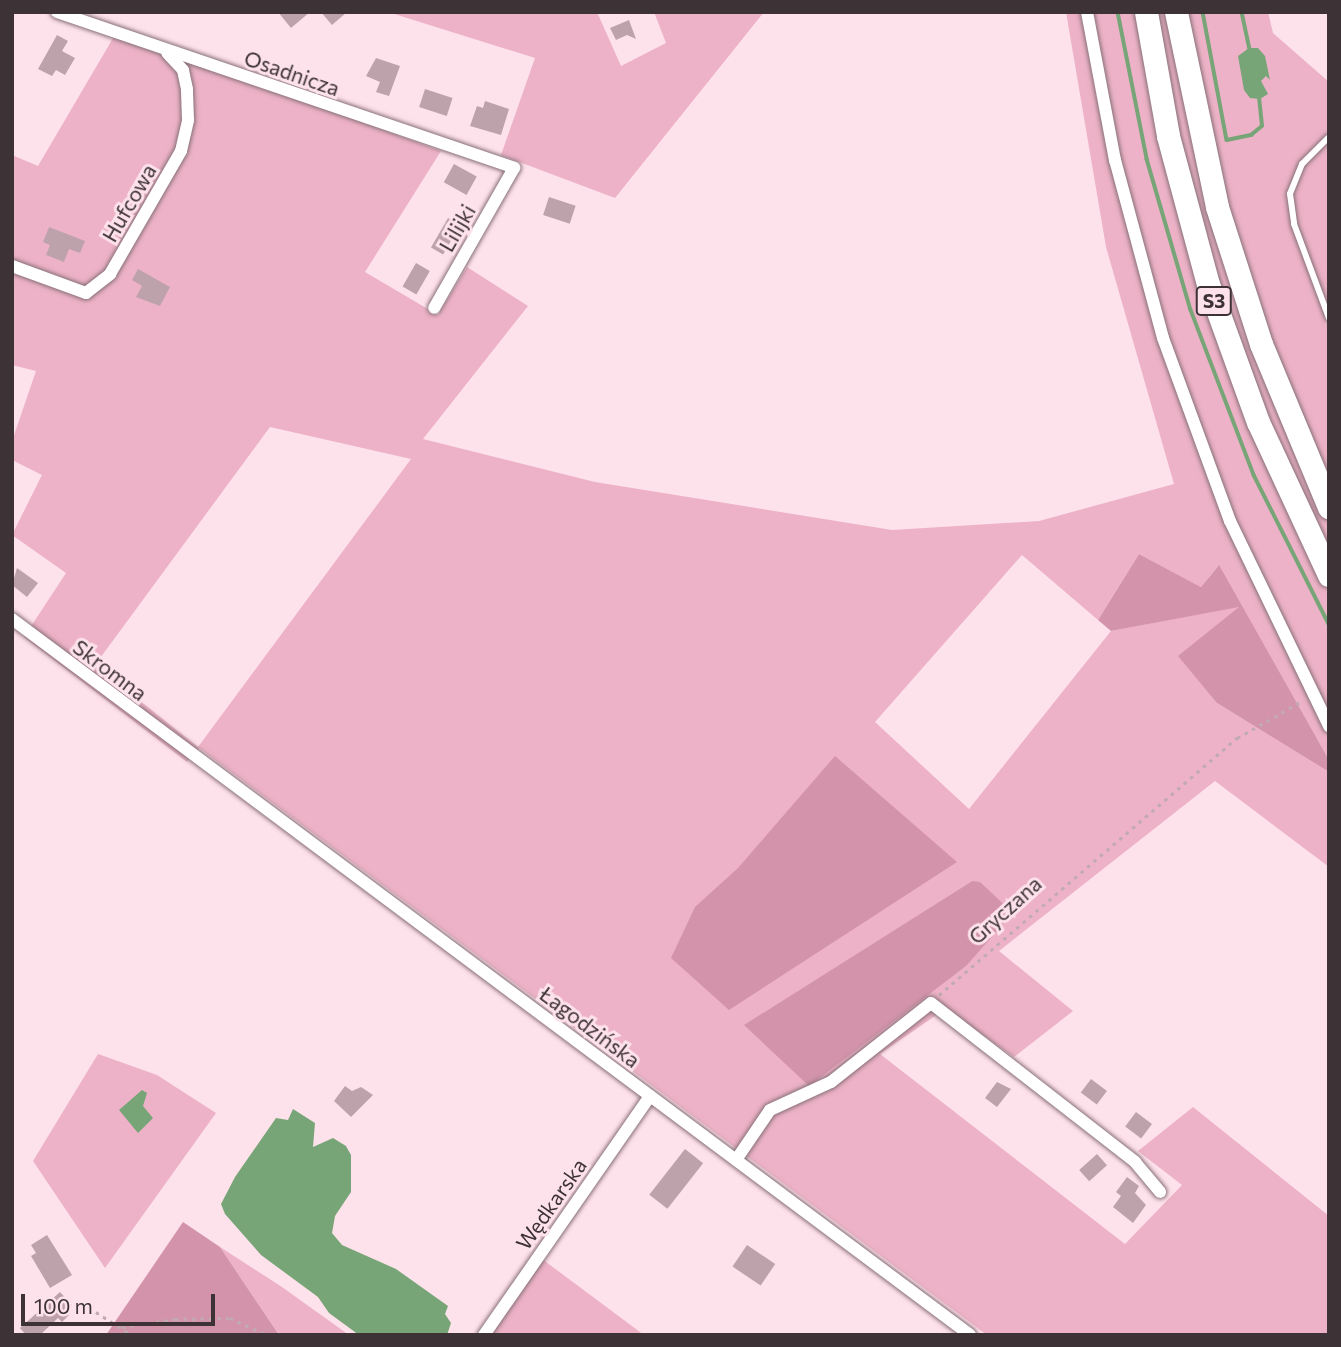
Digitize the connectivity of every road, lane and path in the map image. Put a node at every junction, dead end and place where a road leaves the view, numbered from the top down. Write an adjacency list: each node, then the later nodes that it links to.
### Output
1 (57, 12): 5 (street, Osadnicza)
2 (1087, 12): 14 (street)
3 (1146, 12): 12 (highway, S3)
4 (1177, 12): 11 (highway, S3)
5 (164, 50): 7 (street, Osadnicza); 8 (street, Hufcowa)
6 (1329, 137): 10 (lane)
7 (514, 168): 9 (street, Lilijki)
8 (12, 267)
9 (434, 308)
10 (1329, 318)
11 (1329, 507)
12 (1329, 575)
13 (12, 619): 16 (street, Skromna)
14 (1311, 695): 15 (street); 17 (path, Gryczana)
15 (1329, 726)
16 (185, 752): 18 (street, Łagodzińska)
17 (931, 1003): 19 (street); 20 (street)
18 (650, 1096): 19 (street, Łagodzińska); 25 (street, Wędkarska)
19 (736, 1160): 26 (street, Łagodzińska)
20 (1160, 1192)
21 (96, 1312): 22 (path)
22 (122, 1327): 23 (path); 24 (path)
23 (132, 1335)
24 (267, 1335)
25 (484, 1335)
26 (970, 1335)

